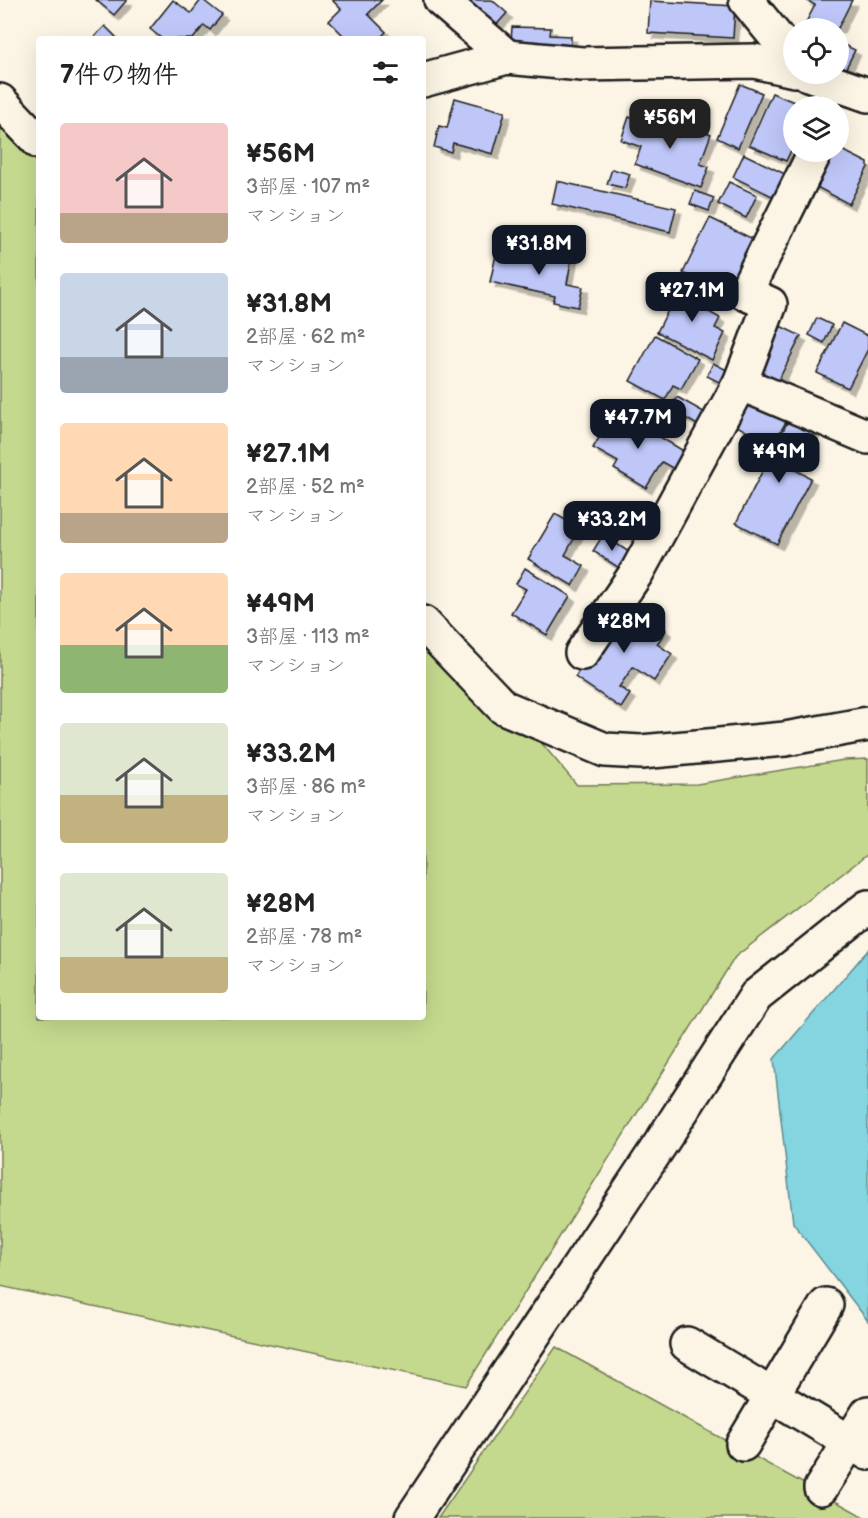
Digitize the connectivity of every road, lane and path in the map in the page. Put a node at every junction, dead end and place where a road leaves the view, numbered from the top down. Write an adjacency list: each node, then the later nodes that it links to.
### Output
1 (441, 0): 4 (street)
2 (748, 1): 3 (street)
3 (783, 44)
4 (507, 57): 5 (street); 6 (street)
5 (783, 68)
6 (426, 79)
7 (827, 84): 8 (street)
8 (851, 97)
9 (0, 101): 10 (street)
10 (36, 139)
11 (811, 162): 12 (street)
12 (740, 383): 13 (street); 15 (street)
13 (868, 437)
14 (426, 626): 16 (street)
15 (582, 653)
16 (868, 724)
17 (868, 907): 25 (street)
18 (826, 1305): 20 (street)
19 (687, 1344): 20 (street)
20 (773, 1396): 22 (street); 23 (street)
21 (868, 1413): 23 (street)
22 (743, 1444)
23 (859, 1448): 24 (street)
24 (821, 1488)
25 (411, 1518)

